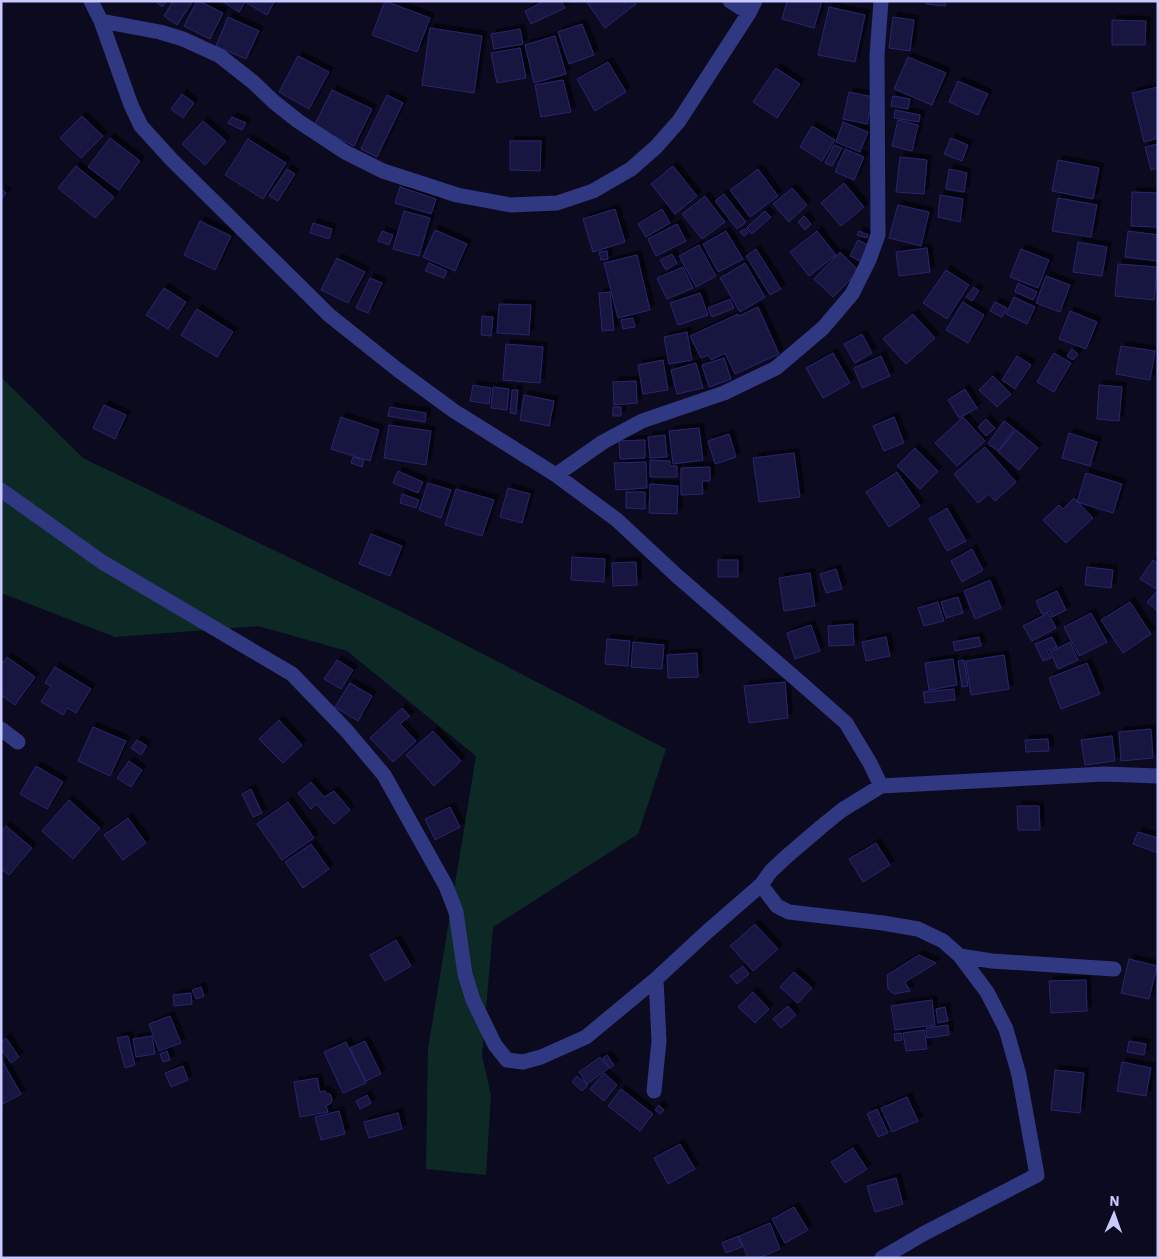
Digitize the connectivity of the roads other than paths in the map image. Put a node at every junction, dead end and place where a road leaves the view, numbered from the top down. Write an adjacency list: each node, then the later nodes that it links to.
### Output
1 (91, 1): 5 (street)
2 (730, 1): 4 (street)
3 (881, 1): 6 (street)
4 (752, 7): 5 (street)
5 (101, 21): 6 (street)
6 (556, 475): 11 (street)
7 (1, 490): 15 (street)
8 (1, 729): 9 (street)
9 (18, 742)
10 (1158, 776): 11 (street)
11 (881, 786): 12 (street)
12 (761, 885): 13 (street); 15 (street)
13 (960, 956): 14 (street); 17 (street)
14 (1114, 969)
15 (656, 980): 16 (street)
16 (654, 1092)
17 (882, 1258)

